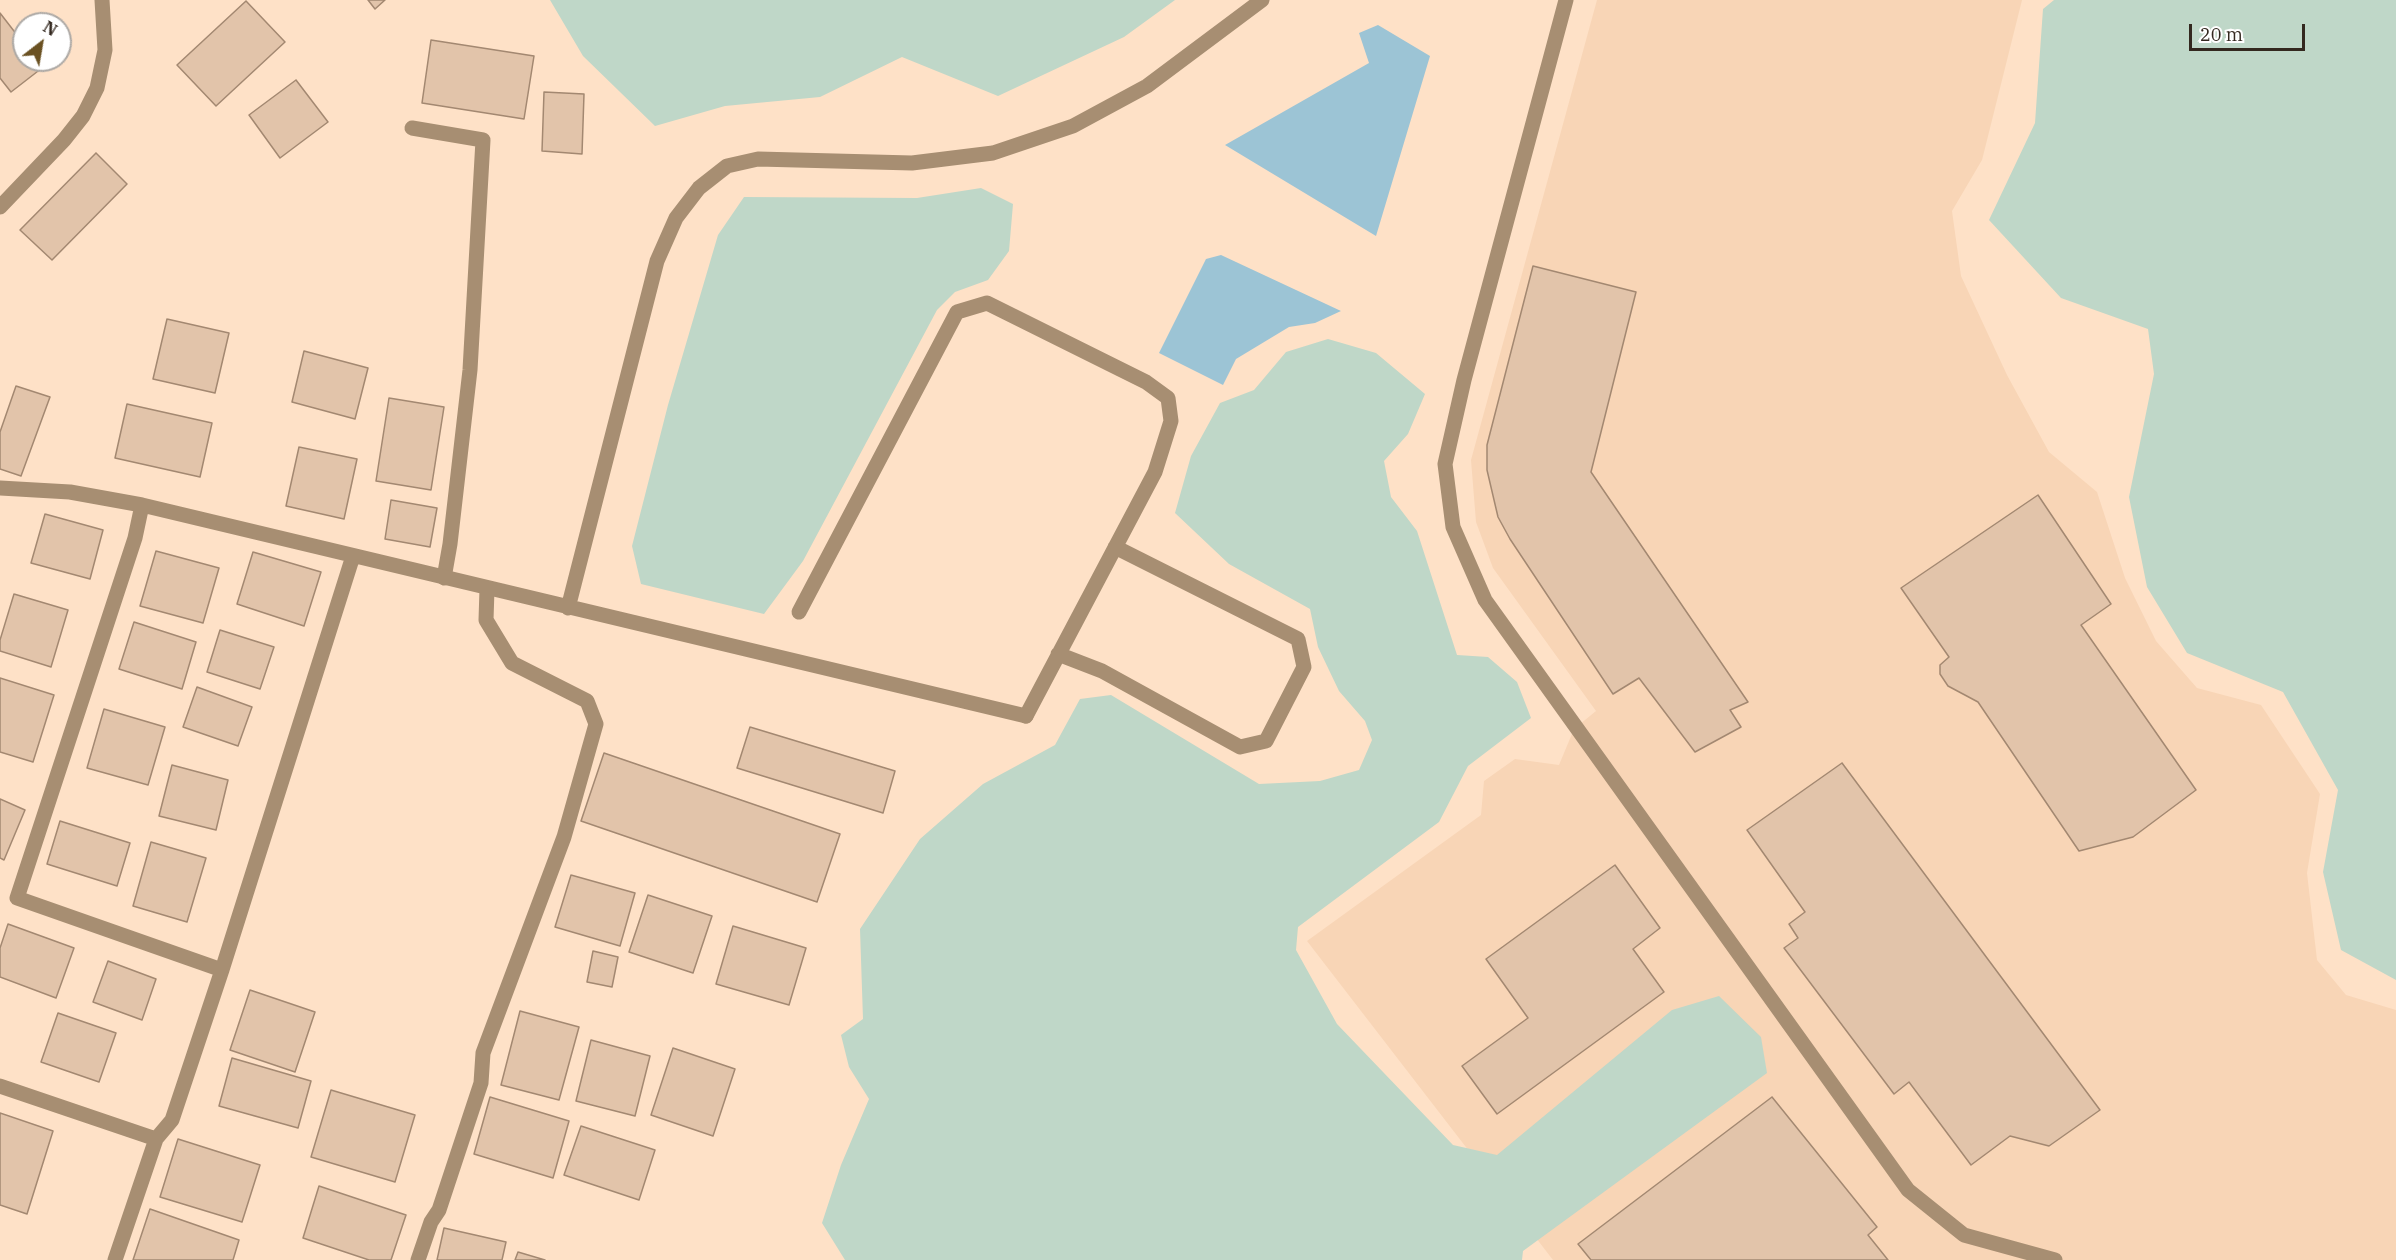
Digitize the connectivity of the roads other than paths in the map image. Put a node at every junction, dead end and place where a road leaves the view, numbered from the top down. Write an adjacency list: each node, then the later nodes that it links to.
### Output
1 (102, 0): 5 (street)
2 (1262, 0): 12 (street)
3 (1566, 0): 20 (street)
4 (412, 128): 10 (street)
5 (0, 207)
6 (0, 488): 7 (street)
7 (142, 505): 9 (street); 15 (street)
8 (1115, 547): 13 (street); 14 (street); 14 (street)
9 (353, 556): 10 (street); 15 (street)
10 (444, 578): 11 (street)
11 (487, 589): 12 (street); 19 (street)
12 (568, 608): 14 (street)
13 (799, 612)
14 (1058, 654)
15 (222, 970): 17 (street)
16 (0, 1086): 17 (street)
17 (156, 1139): 18 (street)
18 (115, 1260)
19 (418, 1260)
20 (2055, 1260)

